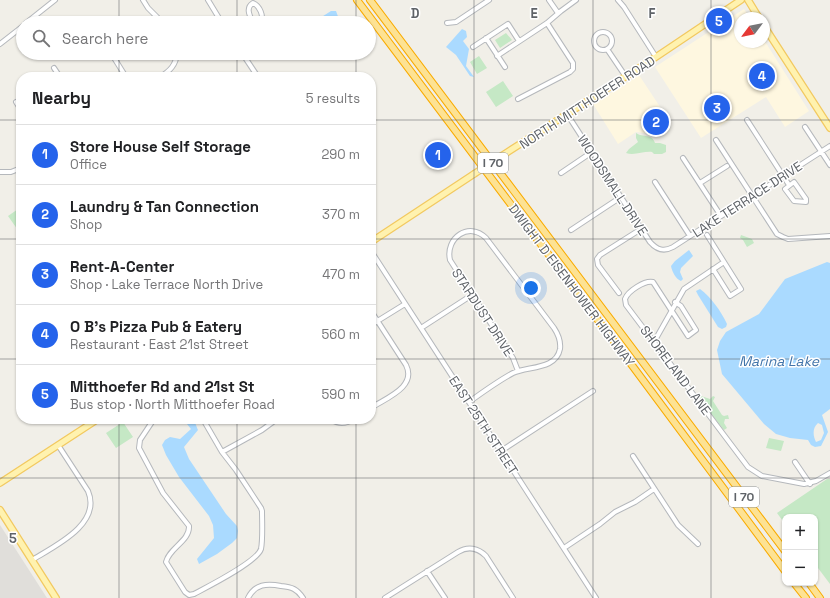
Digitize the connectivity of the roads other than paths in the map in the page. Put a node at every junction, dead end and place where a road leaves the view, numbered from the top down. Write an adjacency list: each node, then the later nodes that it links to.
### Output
1 (56, 0): 15 (street)
2 (143, 0): 16 (street)
3 (208, 0): 17 (street)
4 (357, 0): 20 (highway, DWIGHT D EISENHOWER HIGHWAY / I 70)
5 (370, 0): 104 (highway, DWIGHT D EISENHOWER HIGHWAY / I 70)
6 (489, 0): 21 (street)
7 (549, 0): 14 (street)
8 (576, 0): 14 (street)
9 (618, 0): 32 (street)
10 (741, 0): 32 (main road, NORTH MITTHOEFER ROAD)
11 (748, 0): 13 (main road)
12 (251, 2): 18 (street); 19 (street)
13 (755, 12)
14 (558, 13): 22 (street)
15 (35, 16)
16 (156, 16)
17 (218, 16)
18 (250, 16)
19 (261, 16)
20 (369, 16)
21 (447, 23)
22 (546, 23): 27 (street); 43 (street)
23 (376, 25): 106 (highway, DWIGHT D EISENHOWER HIGHWAY / I 70)
24 (16, 31): 28 (street)
25 (770, 35): 47 (main road)
26 (486, 38): 27 (street); 29 (street); 31 (street)
27 (519, 41): 31 (street)
28 (0, 44)
29 (472, 47)
30 (607, 49): 30 (street); 42 (street)
31 (497, 56): 37 (street)
32 (656, 57): 42 (main road, NORTH MITTHOEFER ROAD)
33 (115, 60): 39 (street)
34 (176, 60): 40 (street)
35 (247, 60): 41 (street)
36 (54, 68): 38 (street)
37 (505, 68)
38 (57, 72)
39 (123, 72)
40 (166, 72)
41 (255, 72)
42 (626, 77): 44 (main road, NORTH MITTHOEFER ROAD)
43 (518, 99)
44 (567, 114): 51 (street, WOODSMALL DRIVE); 70 (main road, NORTH MITTHOEFER ROAD, bridge)
45 (747, 120): 58 (street)
46 (805, 127): 50 (street)
47 (830, 128)
48 (716, 140): 62 (street)
49 (830, 146): 50 (street, LAKE TERRACE DRIVE)
50 (821, 151): 53 (street); 58 (street, LAKE TERRACE DRIVE)
51 (592, 152): 57 (street); 63 (street, WOODSMALL DRIVE)
52 (684, 158): 60 (street)
53 (830, 165)
54 (728, 166): 60 (street)
55 (16, 170): 56 (street)
56 (0, 172)
57 (561, 173)
58 (783, 176): 61 (street); 62 (street, LAKE TERRACE DRIVE)
59 (655, 182): 68 (street)
60 (700, 184): 64 (street)
61 (789, 185): 61 (street)
62 (752, 196): 64 (street, LAKE TERRACE DRIVE); 69 (street)
63 (621, 197): 65 (street, WOODSMALL DRIVE); 66 (street)
64 (721, 216): 68 (street, LAKE TERRACE DRIVE)
65 (641, 229): 71 (street, WOODSMALL DRIVE); 75 (street)
66 (571, 230)
67 (707, 235): 73 (street)
68 (690, 236): 71 (street, LAKE TERRACE DRIVE)
69 (830, 236)
70 (376, 239)
71 (663, 250)
72 (376, 259): 78 (street, EAST 25TH STREET)
73 (724, 262): 74 (street); 74 (street)
74 (713, 269): 77 (street)
75 (619, 293)
76 (472, 295): 82 (street); 84 (street, STARDUST DRIVE); 84 (street, STARDUST DRIVE)
77 (676, 302): 79 (street); 79 (street)
78 (405, 304): 81 (street); 82 (street, EAST 25TH STREET)
79 (672, 310): 83 (street); 83 (street, SHORELAND LANE)
80 (376, 318): 81 (street)
81 (378, 321): 87 (street)
82 (421, 328): 86 (street, EAST 25TH STREET)
83 (654, 342): 99 (street, SHORELAND LANE)
84 (518, 371): 86 (street)
85 (593, 391): 93 (street)
86 (469, 402): 93 (street, EAST 25TH STREET)
87 (376, 405)
88 (90, 424): 92 (main road)
89 (151, 424): 94 (street)
90 (207, 424): 94 (street)
91 (270, 424): 94 (street)
92 (58, 445): 98 (main road); 105 (street)
93 (501, 451): 103 (street, EAST 25TH STREET)
94 (222, 452)
95 (633, 456): 100 (street)
96 (795, 462): 99 (street)
97 (830, 473): 99 (street)
98 (0, 483)
99 (810, 484)
100 (654, 489): 102 (street); 103 (street)
101 (0, 510): 105 (main road)
102 (698, 544)
103 (564, 548): 116 (street, EAST 25TH STREET)
104 (784, 550)
105 (32, 560): 110 (main road)
106 (782, 567)
107 (427, 571): 113 (street); 114 (street); 115 (street)
108 (796, 586): 117 (highway)
109 (811, 586): 118 (highway)
110 (56, 598)
111 (248, 598): 112 (street)
112 (303, 598)
113 (385, 598)
114 (445, 598)
115 (513, 598)
116 (596, 598)
117 (804, 598)
118 (820, 598)

